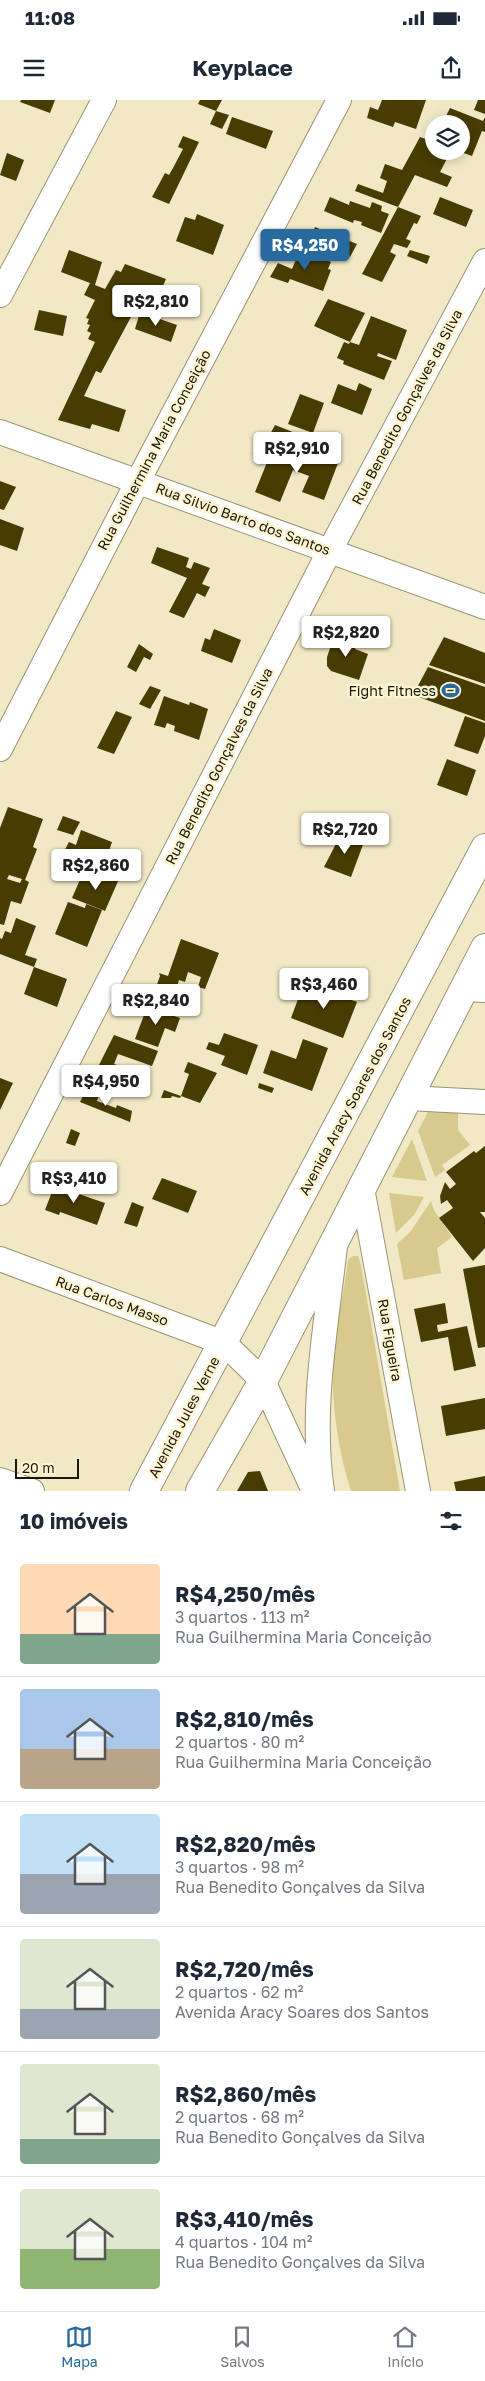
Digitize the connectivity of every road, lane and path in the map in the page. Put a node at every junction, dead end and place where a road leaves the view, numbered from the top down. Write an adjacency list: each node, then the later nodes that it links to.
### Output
1 (104, 100): 4 (street)
2 (339, 100): 6 (street, Rua Guilhermina Maria Conceição)
3 (485, 262): 7 (street, Rua Benedito Gonçalves da Silva)
4 (0, 295)
5 (0, 432): 6 (street, Rua Silvio Barto dos Santos)
6 (138, 481): 7 (street, Rua Silvio Barto dos Santos); 9 (street, Rua Guilhermina Maria Conceição)
7 (330, 550): 8 (street, Rua Silvio Barto dos Santos); 16 (street, Rua Benedito Gonçalves da Silva)
8 (485, 607)
9 (0, 749)
10 (485, 848): 19 (main road, Avenida Aracy Soares dos Santos)
11 (485, 948): 12 (main road)
12 (474, 989): 13 (main road)
13 (408, 1098): 14 (street); 15 (main road)
14 (485, 1102)
15 (362, 1188): 17 (main road); 27 (street, Rua Figueira)
16 (0, 1193)
17 (336, 1237): 20 (main road); 26 (street)
18 (0, 1259): 19 (street, Rua Carlos Masso)
19 (224, 1343): 20 (street); 23 (main road, Avenida Jules Verne)
20 (263, 1381): 24 (main road); 25 (street)
21 (0, 1480): 22 (street)
22 (32, 1491)
23 (144, 1491)
24 (200, 1491)
25 (314, 1491)
26 (322, 1491)
27 (418, 1491)

